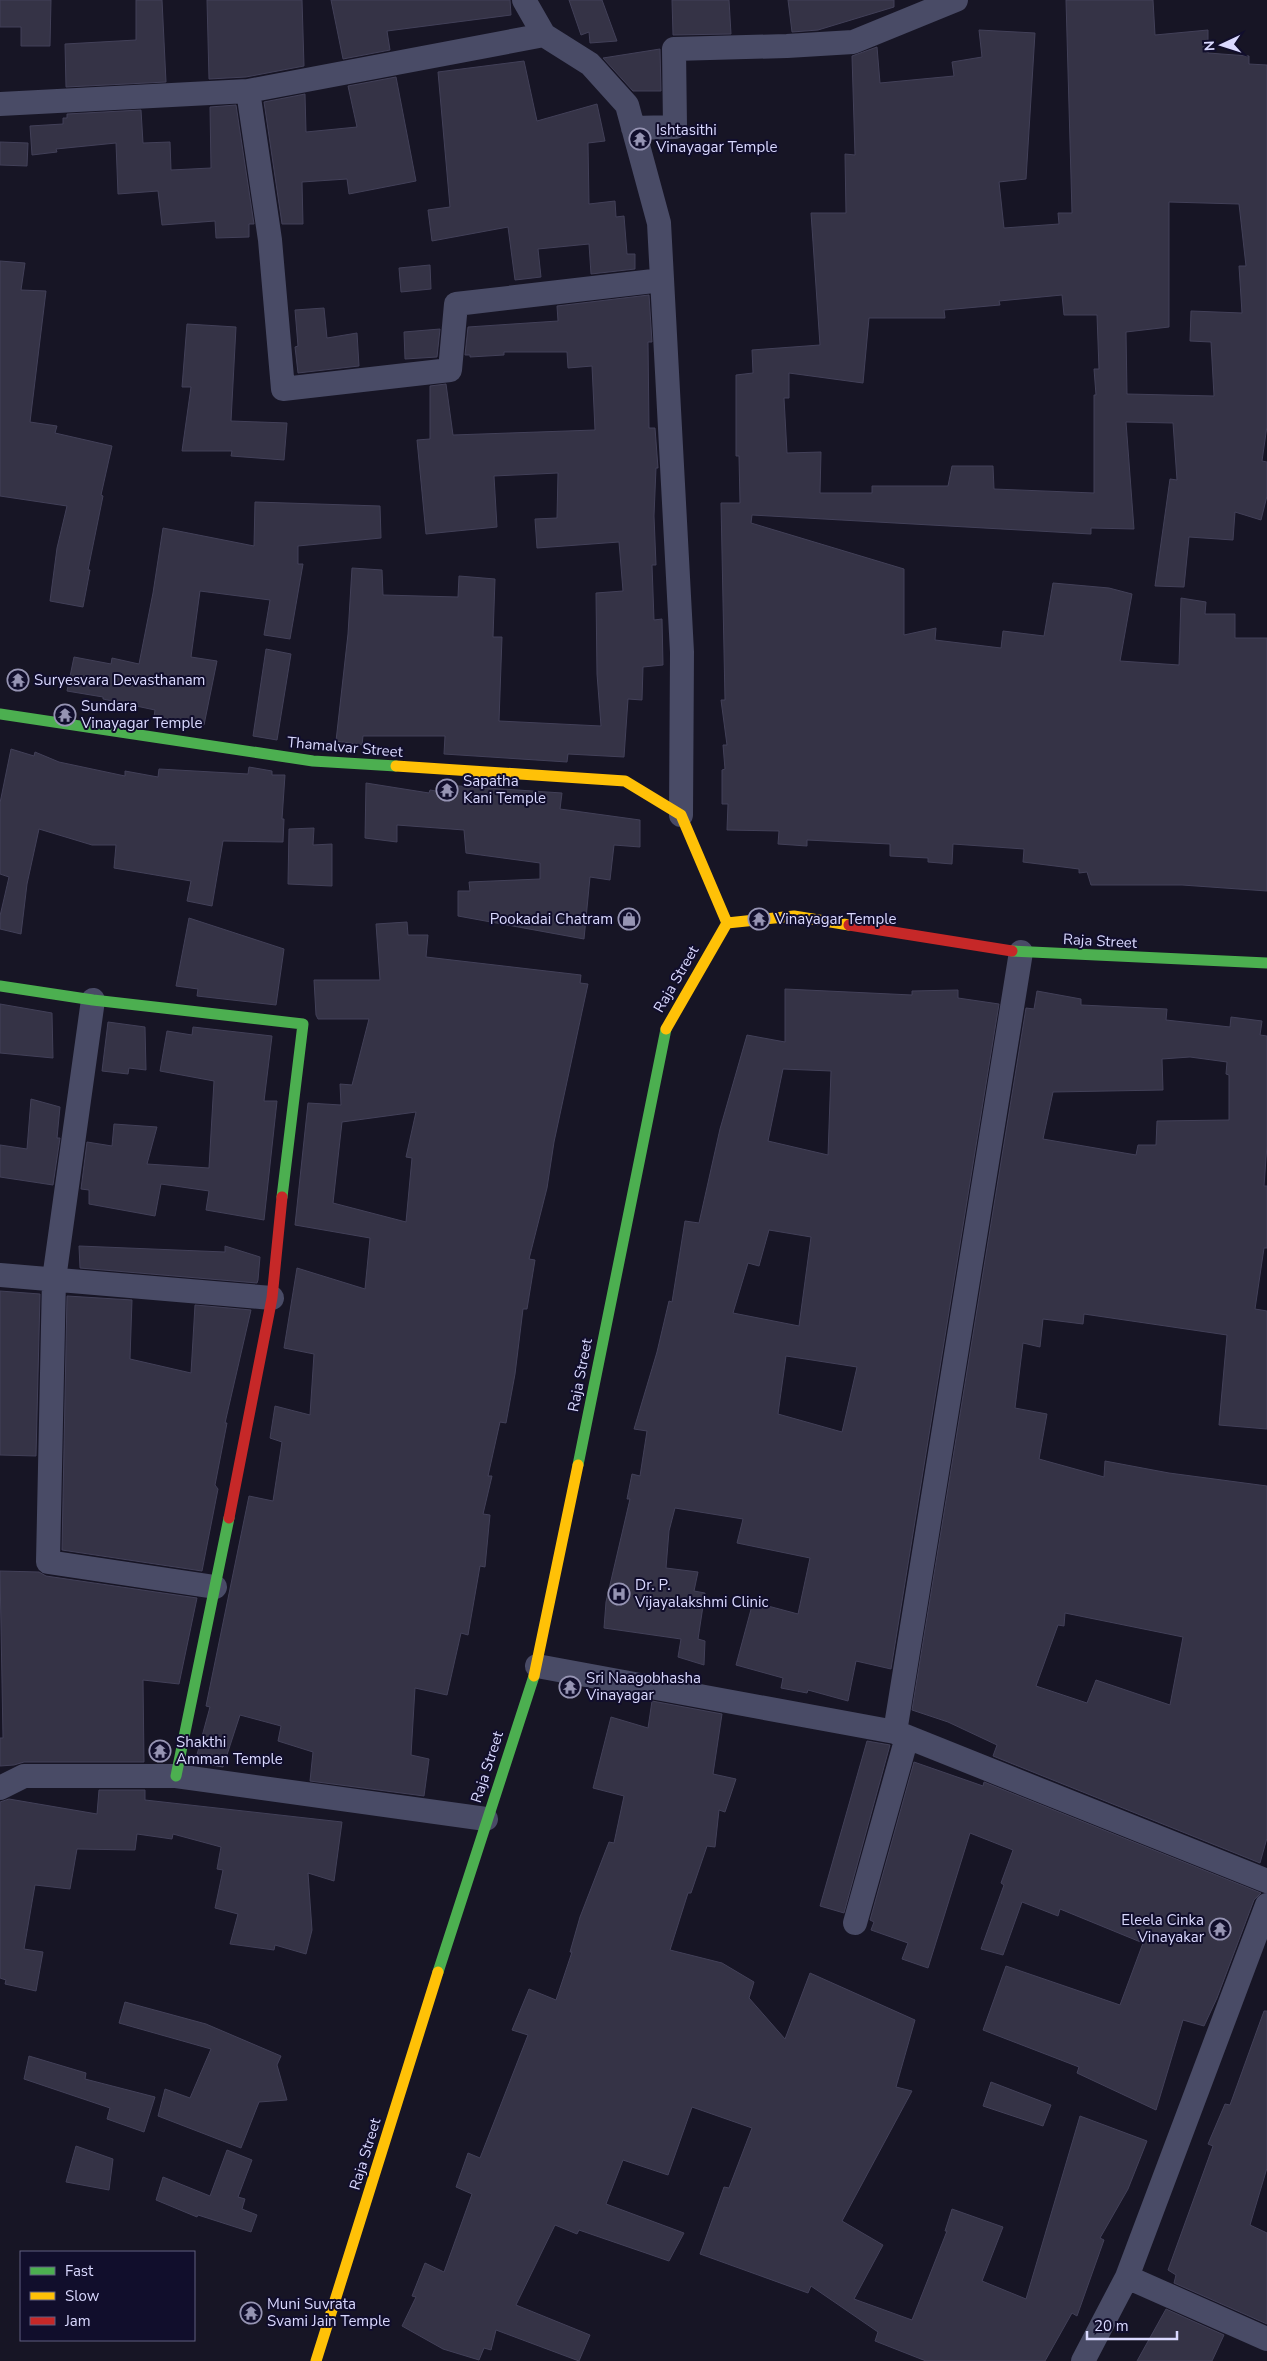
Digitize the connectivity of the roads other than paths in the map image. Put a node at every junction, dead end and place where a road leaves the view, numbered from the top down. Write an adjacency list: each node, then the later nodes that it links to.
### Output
1 (524, 0): 3 (street)
2 (956, 0): 6 (street)
3 (544, 35): 4 (street); 6 (street)
4 (248, 91): 5 (street); 7 (street)
5 (0, 104)
6 (633, 128): 7 (street)
7 (662, 280): 9 (street)
8 (0, 714): 9 (main road, Thamalvar Street)
9 (681, 815): 10 (main road)
10 (727, 922): 11 (main road, Raja Street); 19 (main road, Raja Street)
11 (1022, 952): 12 (main road, Raja Street); 20 (street)
12 (1267, 964)
13 (0, 986): 14 (main road)
14 (93, 1000): 16 (street); 17 (main road)
15 (0, 1275): 16 (street)
16 (54, 1279): 17 (street); 18 (street)
17 (272, 1298): 18 (main road)
18 (216, 1587): 21 (main road)
19 (536, 1666): 20 (street); 23 (main road, Raja Street)
20 (901, 1734): 24 (street); 26 (street)
21 (176, 1776): 22 (street); 23 (street)
22 (0, 1788)
23 (486, 1819): 29 (main road, Raja Street)
24 (1267, 1881)
25 (1267, 1905): 27 (street)
26 (855, 1923)
27 (1127, 2277): 28 (street); 30 (street)
28 (1267, 2339)
29 (316, 2361)
30 (1083, 2361)

